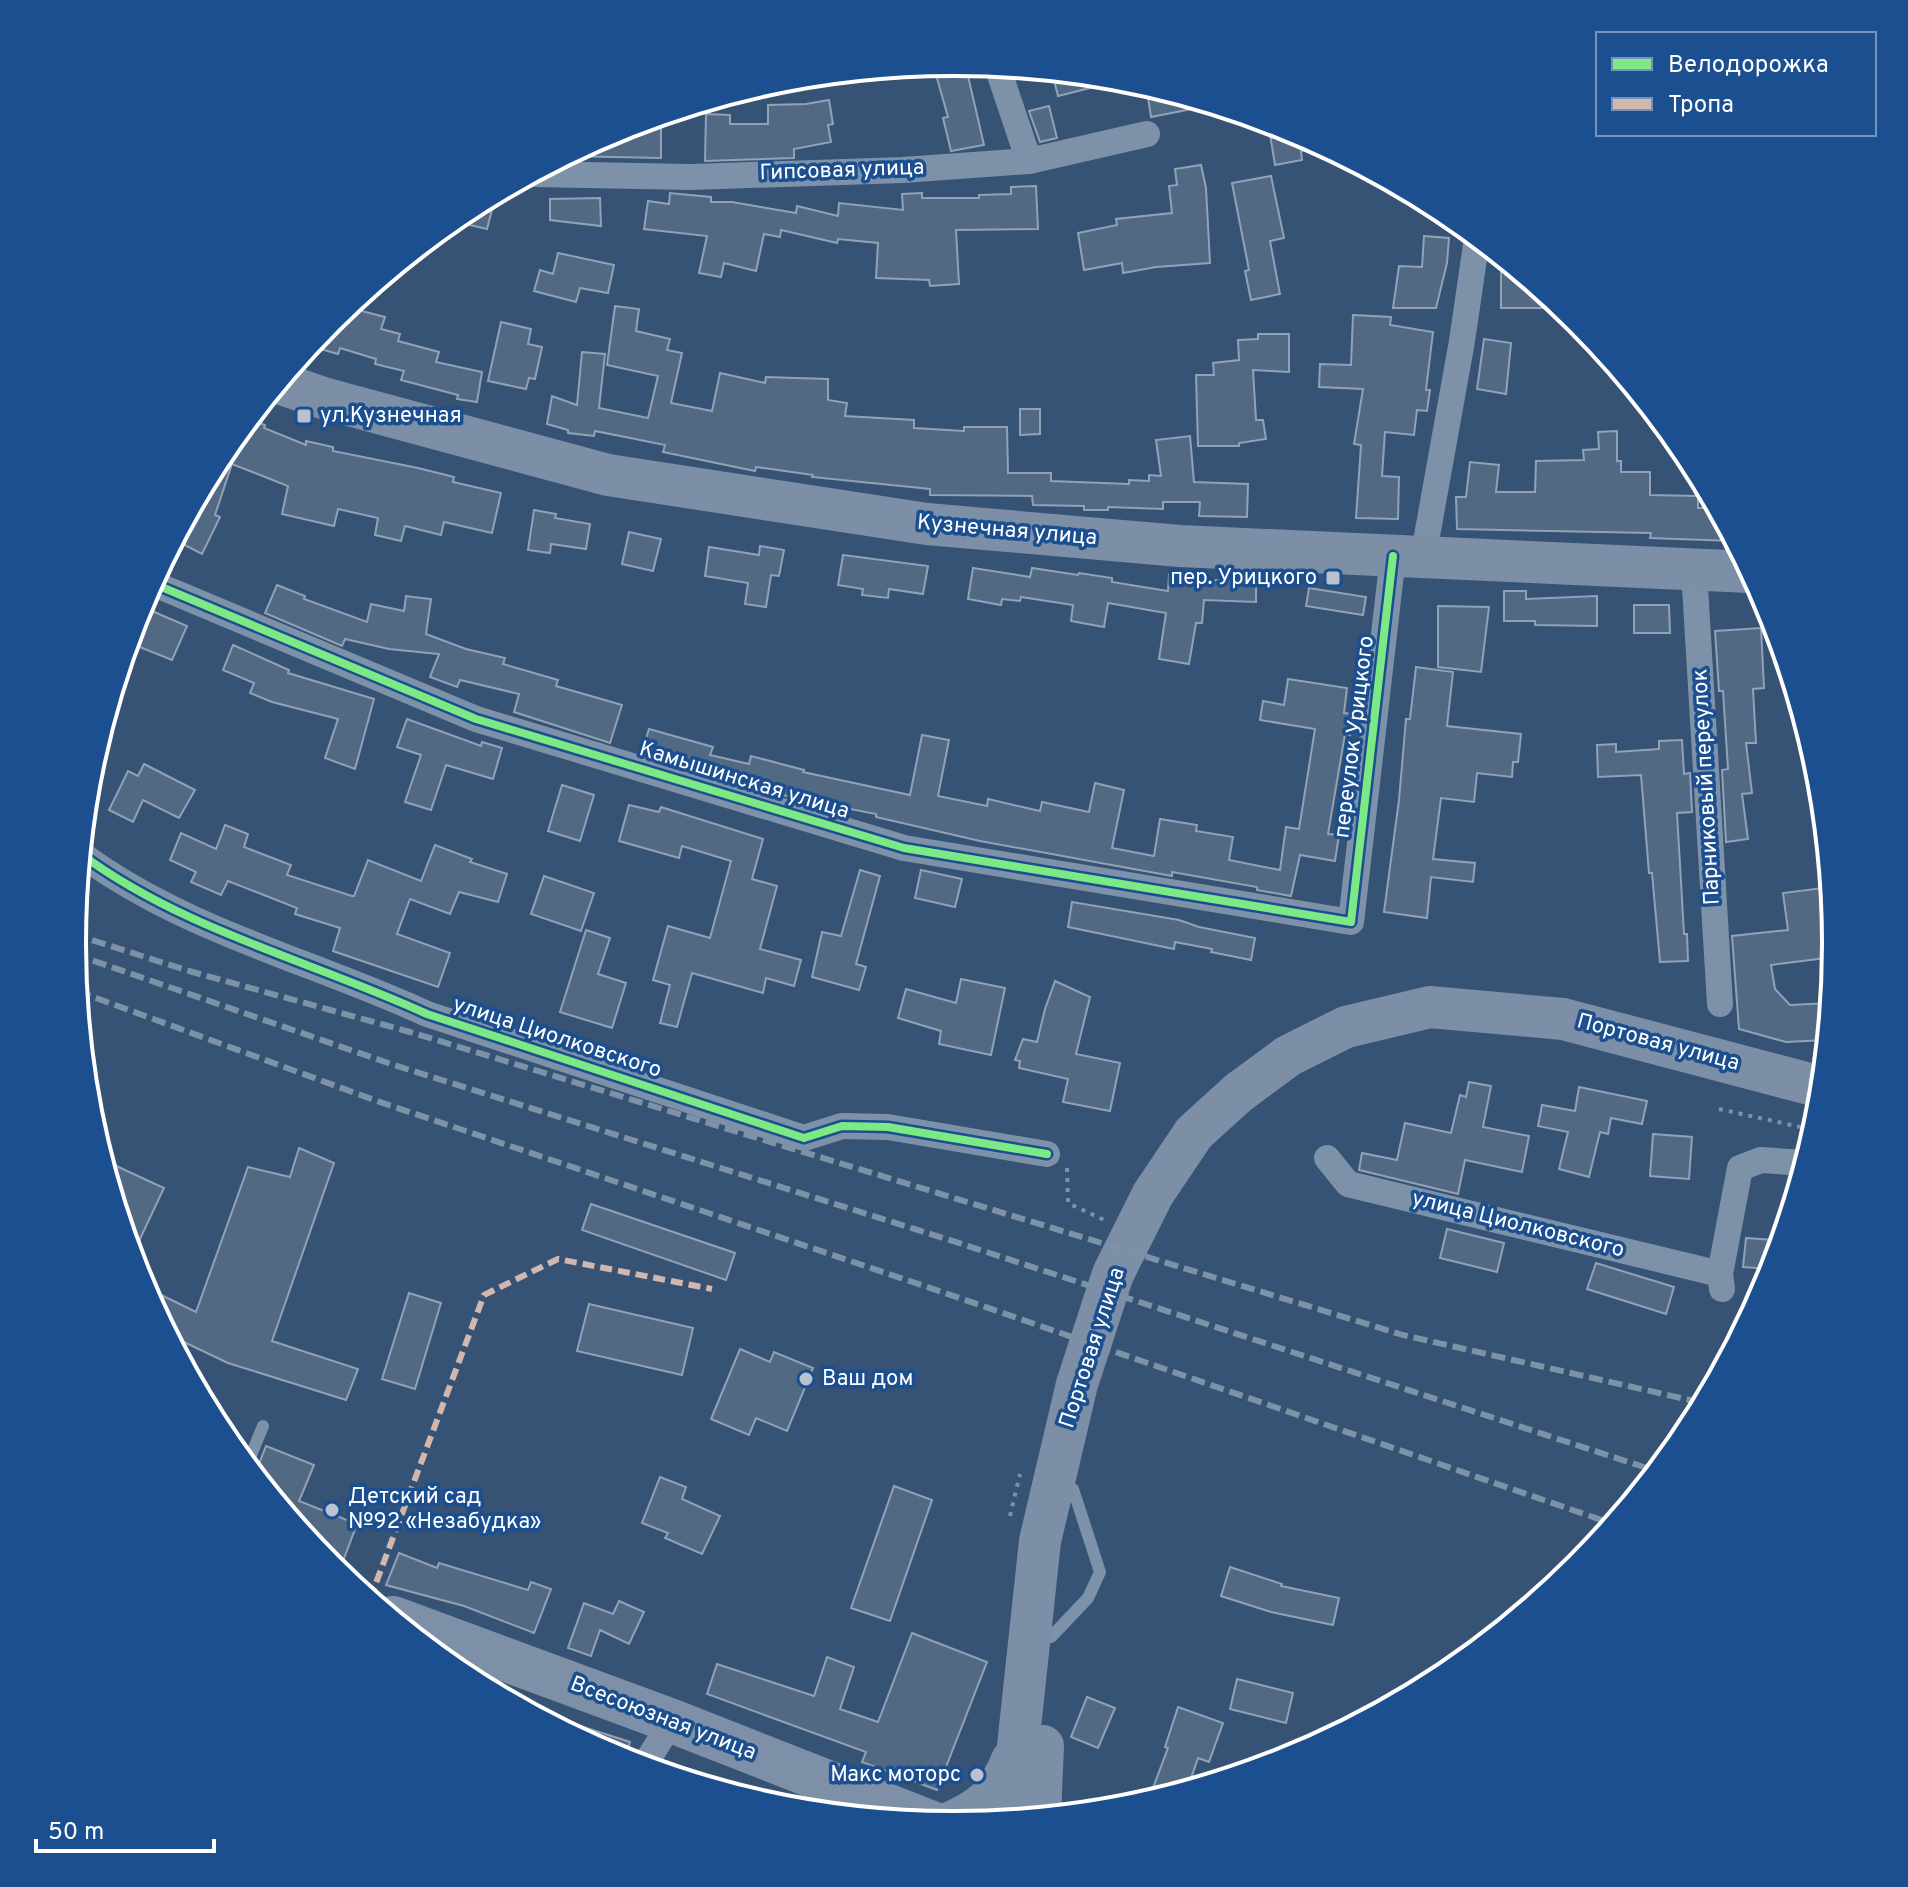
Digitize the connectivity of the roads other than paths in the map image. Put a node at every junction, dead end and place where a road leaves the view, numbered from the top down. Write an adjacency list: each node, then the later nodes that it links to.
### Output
1 (1001, 78): 3 (street)
2 (1147, 134): 3 (street, Гипсовая улица)
3 (1029, 161): 4 (street, Гипсовая улица)
4 (553, 174)
5 (1475, 250): 7 (street, переулок Урицкого)
6 (290, 387): 7 (main road, Кузнечная улица)
7 (1408, 557): 8 (main road, Кузнечная улица); 12 (street, переулок Урицкого)
8 (1694, 570): 9 (main road, Кузнечная улица); 13 (street, Парниковый переулок)
9 (1737, 572)
10 (164, 588): 12 (street, Камышинская улица)
11 (91, 861): 16 (street, улица Циолковского)
12 (1351, 922)
13 (1720, 1004)
14 (1810, 1084): 23 (main road, Портовая улица)
15 (1806, 1108): 23 (main road, Портовая улица)
16 (1047, 1154)
17 (1327, 1158): 18 (street, улица Циолковского)
18 (1793, 1162)
19 (263, 1426): 20 (lane)
20 (252, 1452)
21 (422, 1629): 22 (highway, Всесоюзная улица)
22 (672, 1721): 24 (street); 27 (highway, Всесоюзная улица)
23 (1029, 1755): 25 (main road); 26 (main road, Портовая улица); 28 (main road, Портовая улица); 29 (main road)
24 (650, 1756)
25 (1058, 1805)
26 (1038, 1807)
27 (896, 1809)
28 (1013, 1809)
29 (975, 1810)

